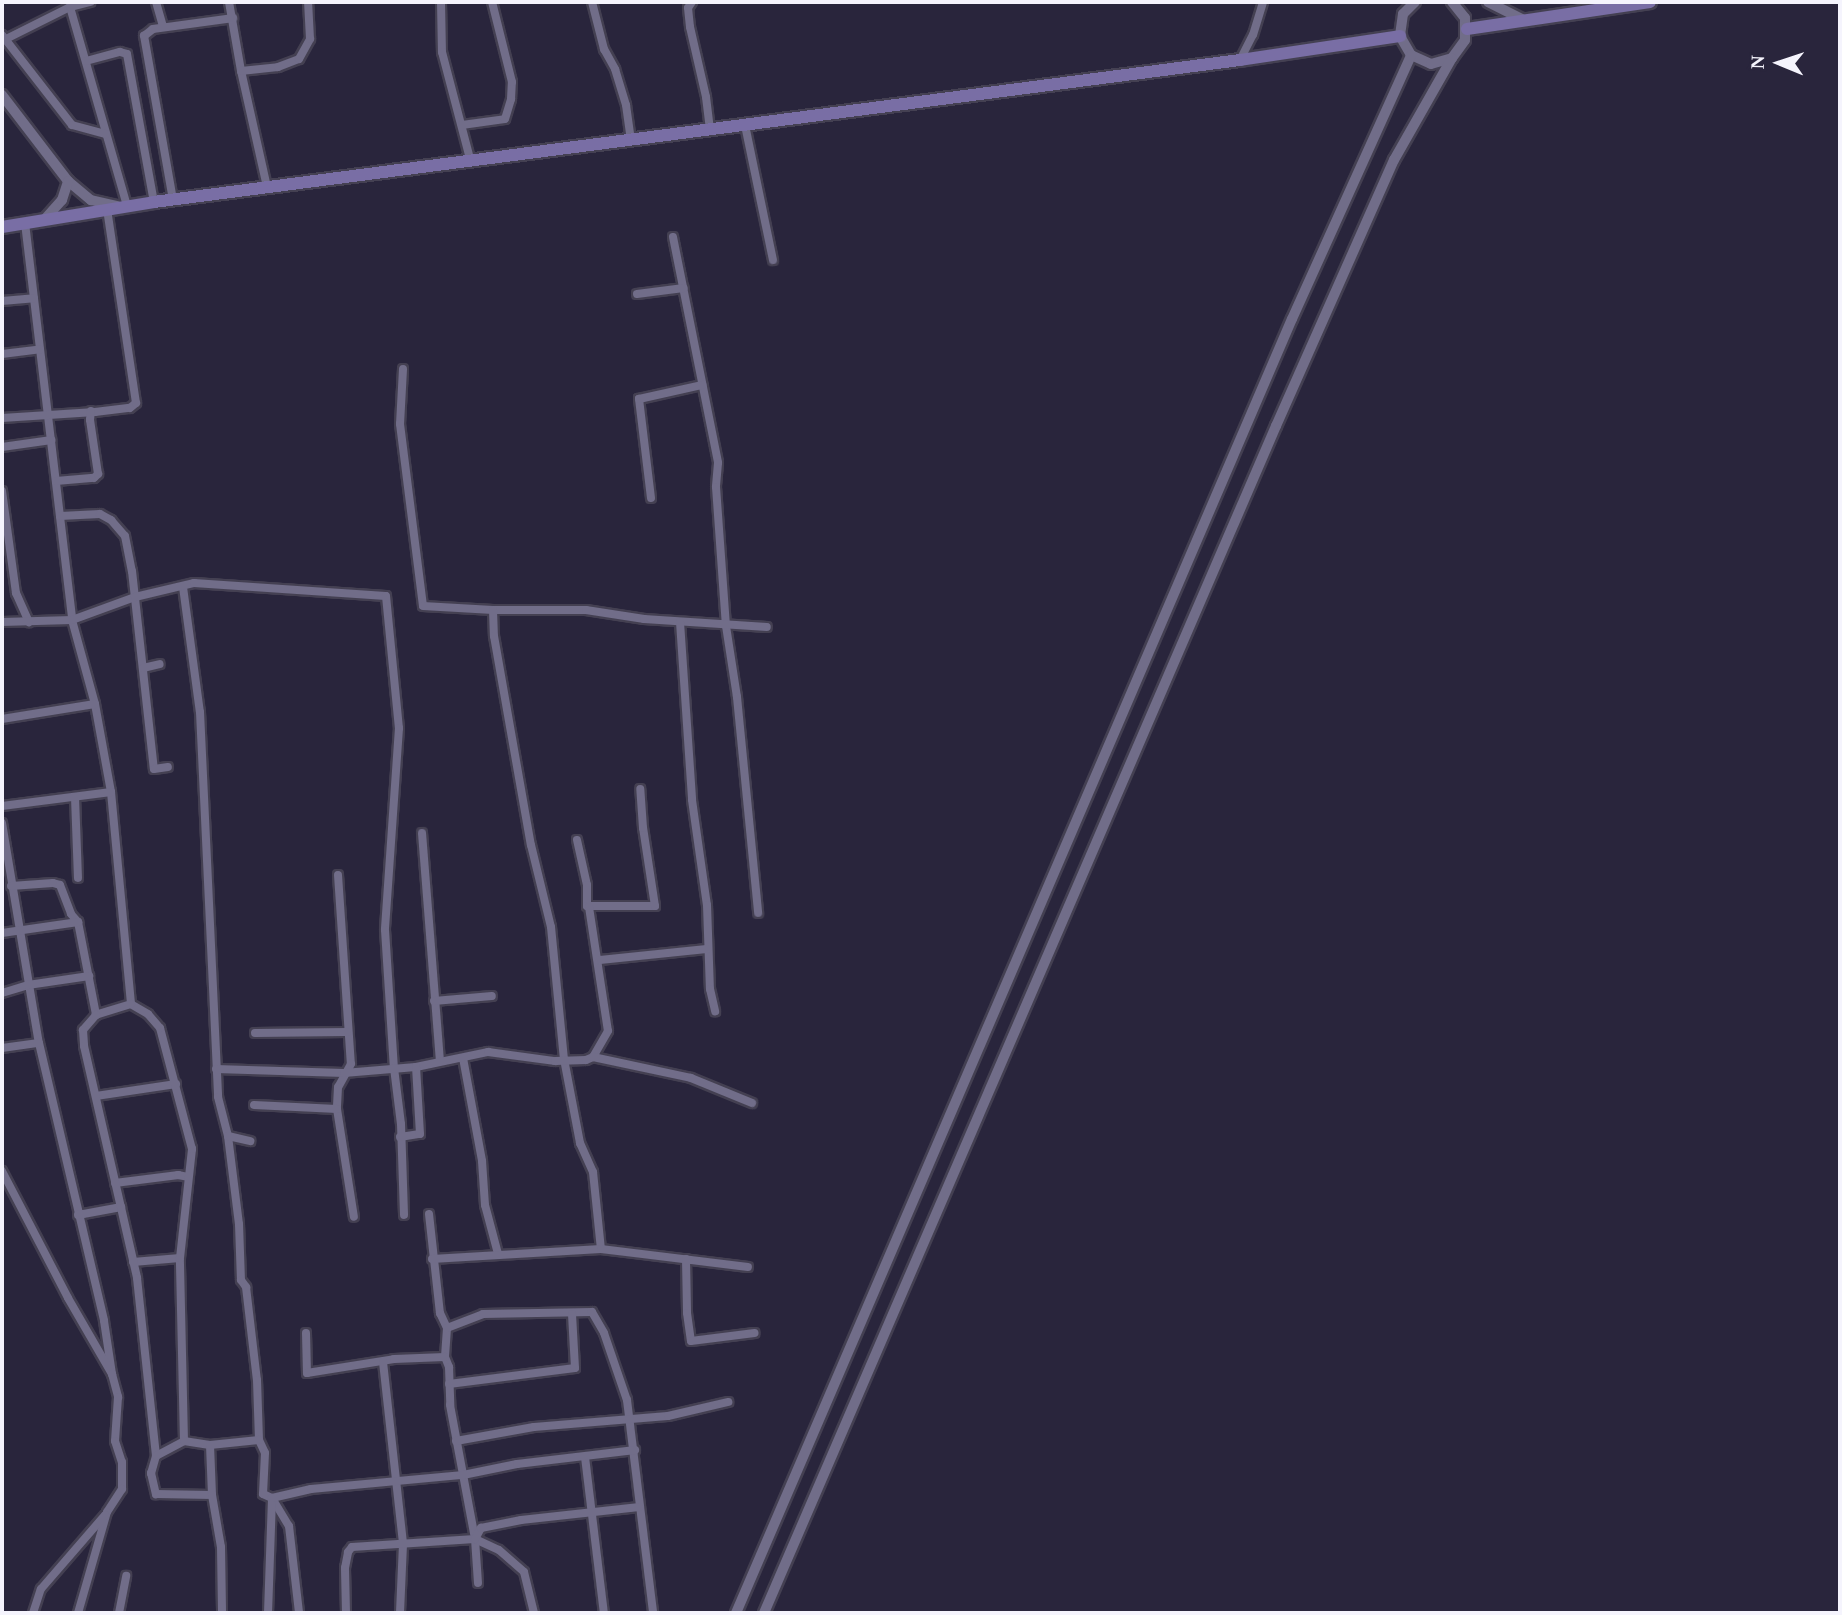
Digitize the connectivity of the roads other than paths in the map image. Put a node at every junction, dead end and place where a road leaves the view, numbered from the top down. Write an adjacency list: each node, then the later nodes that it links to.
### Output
1 (90, 2): 14 (street)
2 (156, 2): 17 (street)
3 (229, 2): 15 (street)
4 (308, 2): 25 (street)
5 (441, 2): 27 (street)
6 (492, 2): 27 (street)
7 (592, 2): 31 (street)
8 (692, 2): 29 (street)
9 (1263, 2): 23 (street)
10 (1415, 2): 19 (street)
11 (1488, 2): 16 (street)
12 (1650, 2): 16 (main road)
13 (1458, 4): 18 (street)
14 (70, 7): 20 (street); 24 (street)
15 (233, 18): 17 (street); 25 (street)
16 (1524, 20): 18 (main road)
17 (163, 27): 35 (street)
18 (1467, 29): 22 (street)
19 (1400, 36): 21 (street); 23 (main road)
20 (3, 38): 30 (street)
21 (1411, 55): 22 (street); 175 (street)
22 (1452, 58): 176 (street)
23 (1240, 60): 28 (main road)
24 (86, 61): 30 (street); 36 (street)
25 (241, 71): 34 (street)
26 (2, 95): 33 (street)
27 (462, 125): 32 (street)
28 (745, 125): 29 (main road); 43 (street)
29 (710, 128): 31 (main road)
30 (106, 134): 37 (street)
31 (631, 139): 32 (main road)
32 (470, 159): 34 (main road)
33 (68, 181): 37 (street); 39 (street)
34 (267, 187): 35 (main road)
35 (173, 200): 36 (main road)
36 (154, 202): 37 (main road)
37 (124, 207): 38 (main road)
38 (107, 209): 39 (main road); 52 (street)
39 (44, 220): 40 (main road)
40 (25, 223): 41 (main road); 46 (street)
41 (2, 227)
42 (673, 237): 44 (street)
43 (773, 260)
44 (684, 288): 45 (street); 51 (street)
45 (637, 294)
46 (34, 298): 47 (street); 48 (street)
47 (2, 301)
48 (40, 349): 49 (street); 53 (street)
49 (2, 354)
50 (402, 369): 63 (street)
51 (702, 386): 59 (street); 68 (street)
52 (92, 411): 53 (street); 57 (street)
53 (49, 414): 54 (street); 55 (street)
54 (2, 418)
55 (52, 440): 56 (street); 57 (street)
56 (2, 447)
57 (56, 481): 60 (street)
58 (2, 491): 66 (street)
59 (651, 498)
60 (60, 516): 62 (street); 64 (street)
61 (183, 587): 62 (street); 110 (street); 111 (street)
62 (135, 597): 64 (street); 71 (street)
63 (493, 610): 67 (street); 107 (street)
64 (72, 620): 66 (street); 72 (street)
65 (2, 622): 66 (street)
66 (29, 622)
67 (680, 622): 68 (street); 91 (street)
68 (726, 626): 69 (street); 87 (street)
69 (767, 627)
70 (160, 664): 71 (street)
71 (143, 668): 74 (street)
72 (94, 704): 73 (street); 76 (street)
73 (2, 719)
74 (168, 767)
75 (640, 789): 86 (street)
76 (111, 792): 77 (street); 98 (street)
77 (75, 797): 78 (street); 84 (street)
78 (2, 806)
79 (2, 823): 82 (street)
80 (422, 833): 97 (street)
81 (578, 840): 86 (street)
82 (4, 857): 85 (street)
83 (338, 875): 101 (street)
84 (78, 878)
85 (8, 882): 88 (street); 89 (street)
86 (589, 907): 92 (street)
87 (758, 913)
88 (78, 922): 89 (street); 93 (street)
89 (19, 928): 90 (street); 94 (street)
90 (2, 933)
91 (707, 949): 92 (street); 99 (street)
92 (599, 960): 105 (street)
93 (89, 976): 94 (street); 100 (street)
94 (28, 985): 95 (street); 103 (street)
95 (2, 993)
96 (492, 996): 97 (street)
97 (435, 1001): 108 (street)
98 (131, 1004): 100 (street); 113 (street)
99 (715, 1011)
100 (96, 1015): 114 (street)
101 (347, 1032): 102 (street); 112 (street)
102 (255, 1033)
103 (39, 1043): 104 (street); 126 (street)
104 (2, 1048)
105 (593, 1057): 107 (street); 115 (street)
106 (463, 1058): 107 (street); 108 (street); 130 (street)
107 (564, 1059): 129 (street)
108 (440, 1060): 109 (street)
109 (416, 1067): 110 (street); 119 (street)
110 (394, 1068): 112 (street); 119 (street)
111 (216, 1069): 112 (street); 118 (street)
112 (344, 1073): 117 (street)
113 (176, 1084): 114 (street); 122 (street)
114 (96, 1096): 123 (street)
115 (752, 1103)
116 (254, 1105): 117 (street)
117 (337, 1109): 128 (street)
118 (228, 1136): 120 (street); 146 (street)
119 (400, 1137): 127 (street)
120 (250, 1141)
121 (2, 1171): 142 (street)
122 (188, 1177): 123 (street); 131 (street)
123 (115, 1183): 124 (street)
124 (121, 1207): 126 (street); 134 (street)
125 (429, 1214): 132 (street)
126 (79, 1215): 142 (street)
127 (404, 1215)
128 (354, 1217)
129 (601, 1249): 130 (street); 133 (street)
130 (498, 1254): 132 (street)
131 (180, 1258): 134 (street); 147 (street)
132 (432, 1259): 137 (street)
133 (686, 1259): 135 (street); 139 (street)
134 (133, 1262): 151 (street)
135 (748, 1267)
136 (572, 1314): 137 (street); 143 (street); 145 (street)
137 (447, 1328): 140 (street)
138 (306, 1333): 141 (street)
139 (755, 1333)
140 (445, 1357): 141 (street); 143 (street)
141 (383, 1362): 154 (street)
142 (112, 1374): 158 (street)
143 (449, 1384): 148 (street)
144 (728, 1402): 145 (street)
145 (629, 1421): 148 (street); 150 (street)
146 (258, 1440): 149 (street); 156 (street)
147 (184, 1441): 149 (street); 151 (street)
148 (456, 1441): 153 (street)
149 (211, 1445): 155 (street)
150 (635, 1450): 152 (street); 157 (street)
151 (156, 1456): 155 (street)
152 (585, 1457): 153 (street); 159 (street)
153 (463, 1475): 154 (street); 160 (street)
154 (399, 1482): 156 (street); 161 (street)
155 (212, 1495): 167 (street)
156 (272, 1498): 168 (street); 169 (street)
157 (639, 1507): 159 (street); 174 (street)
158 (107, 1512): 164 (street); 165 (street)
159 (593, 1514): 160 (street); 173 (street)
160 (475, 1539): 161 (street); 163 (street); 172 (street)
161 (403, 1544): 170 (street); 171 (street)
162 (126, 1576): 166 (street)
163 (478, 1583)
164 (33, 1613)
165 (78, 1613)
166 (119, 1613)
167 (222, 1613)
168 (268, 1613)
169 (299, 1613)
170 (346, 1613)
171 (400, 1613)
172 (534, 1613)
173 (604, 1613)
174 (653, 1613)
175 (736, 1613)
176 (764, 1613)

